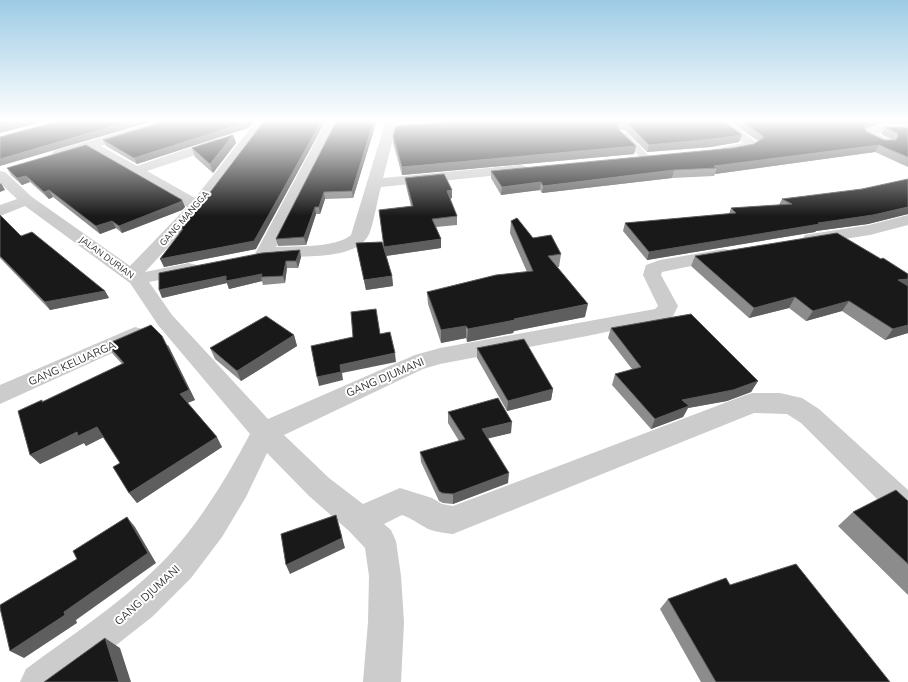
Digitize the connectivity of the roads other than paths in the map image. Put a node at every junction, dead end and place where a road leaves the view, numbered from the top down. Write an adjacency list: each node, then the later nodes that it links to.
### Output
1 (67, 152): 9 (street)
2 (103, 152): 13 (street)
3 (193, 152): 13 (street)
4 (237, 152): 17 (street, GANG MANGGA)
5 (315, 152): 15 (street)
6 (385, 152): 15 (street)
7 (640, 152): 10 (lane)
8 (661, 157): 10 (street)
9 (45, 158)
10 (646, 158): 11 (street)
11 (632, 159)
12 (534, 168): 15 (street)
13 (135, 171): 17 (street)
14 (3, 172): 16 (street, JALAN DURIAN)
15 (373, 183)
16 (27, 200): 18 (street); 23 (street, JALAN DURIAN)
17 (197, 206): 23 (street, GANG MANGGA)
18 (0, 211)
19 (908, 220): 20 (street)
20 (790, 243)
21 (743, 251): 26 (street, GANG DJUMANI)
22 (204, 266): 23 (street, JALAN DURIAN)
23 (134, 277): 24 (street)
24 (165, 320): 25 (street, GANG KELUARGA); 26 (street)
25 (0, 395)
26 (264, 432): 28 (street); 29 (street, GANG DJUMANI)
27 (908, 509): 28 (street)
28 (360, 521): 30 (street)
29 (39, 682)
30 (382, 682)

